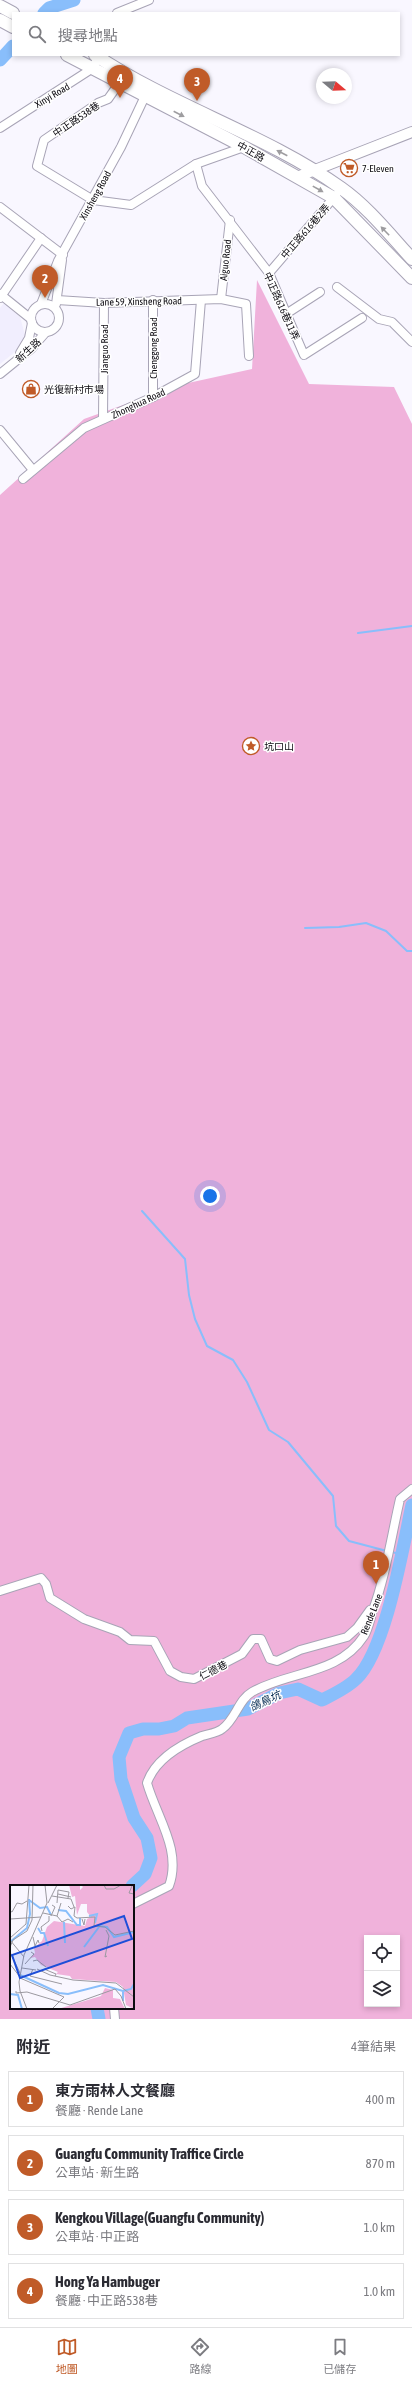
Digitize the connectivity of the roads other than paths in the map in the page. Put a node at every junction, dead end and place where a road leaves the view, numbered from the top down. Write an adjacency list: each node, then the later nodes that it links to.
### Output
1 (149, 0): 2 (street)
2 (119, 12)
3 (0, 20): 4 (main road)
4 (12, 26)
5 (73, 56): 6 (main road, 中正路)
6 (96, 60): 7 (main road, 中正路); 8 (main road, 中正路); 9 (street, Xinyi Road)
7 (120, 82): 8 (main road, 中正路); 16 (street, 中正路538巷)
8 (147, 91): 11 (main road, 中正路, one-way to 11); 13 (main road, 中正路, one-way to 8); 16 (street, Xinsheng Road)
9 (0, 128)
10 (412, 132): 13 (street)
11 (244, 147): 12 (street); 14 (main road, 中正路)
12 (196, 164): 16 (street); 18 (street, 中正路616巷11弄)
13 (313, 170): 14 (street); 15 (main road, 中正路)
14 (297, 177): 15 (main road, 中正路, one-way to 15)
15 (338, 193): 21 (main road, 中正路, one-way to 15); 22 (street, 中正路616巷2弄); 23 (main road, 中正路)
16 (93, 200): 20 (street, Xinsheng Road)
17 (1, 211): 19 (street)
18 (230, 220): 22 (street, 中正路616巷11弄); 29 (street, Aiguo Road)
19 (41, 238): 20 (street); 26 (street)
20 (63, 255): 31 (street); 32 (street, Xinsheng Road)
21 (412, 259)
22 (269, 273): 33 (street, 中正路616巷11弄)
23 (412, 278)
24 (337, 287): 37 (street)
25 (320, 292): 33 (street)
26 (1, 296): 35 (street)
27 (152, 300): 28 (street, Lane 59, Xinsheng Road); 30 (street, Lane 59, Xinsheng Road); 41 (street, Chenggong Road)
28 (201, 300): 29 (street, Lane 59, Xinsheng Road); 41 (street, Zhonghua Road)
29 (221, 300): 38 (street, Lane 59, Xinsheng Road)
30 (104, 303): 32 (street, Lane 59, Xinsheng Road); 42 (street, Jianguo Road)
31 (41, 304): 32 (street); 35 (street)
32 (56, 304): 36 (street)
33 (286, 314): 34 (street, 中正路616巷11弄)
34 (362, 318)
35 (31, 321): 36 (street); 39 (street)
36 (46, 332): 39 (street, 新生路)
37 (412, 342)
38 (249, 356)
39 (9, 366): 40 (street)
40 (0, 374)
41 (152, 397): 42 (street, Zhonghua Road)
42 (103, 419): 44 (street, Zhonghua Road)
43 (1, 434): 44 (street)
44 (33, 470): 45 (street, Zhonghua Road)
45 (23, 479)
46 (412, 1489): 48 (street, Rende Lane)
47 (0, 1591): 48 (street, 仁德巷)
48 (378, 1598): 49 (street, Rende Lane)
49 (134, 1904)
50 (114, 2009): 51 (street)
51 (115, 2019)

